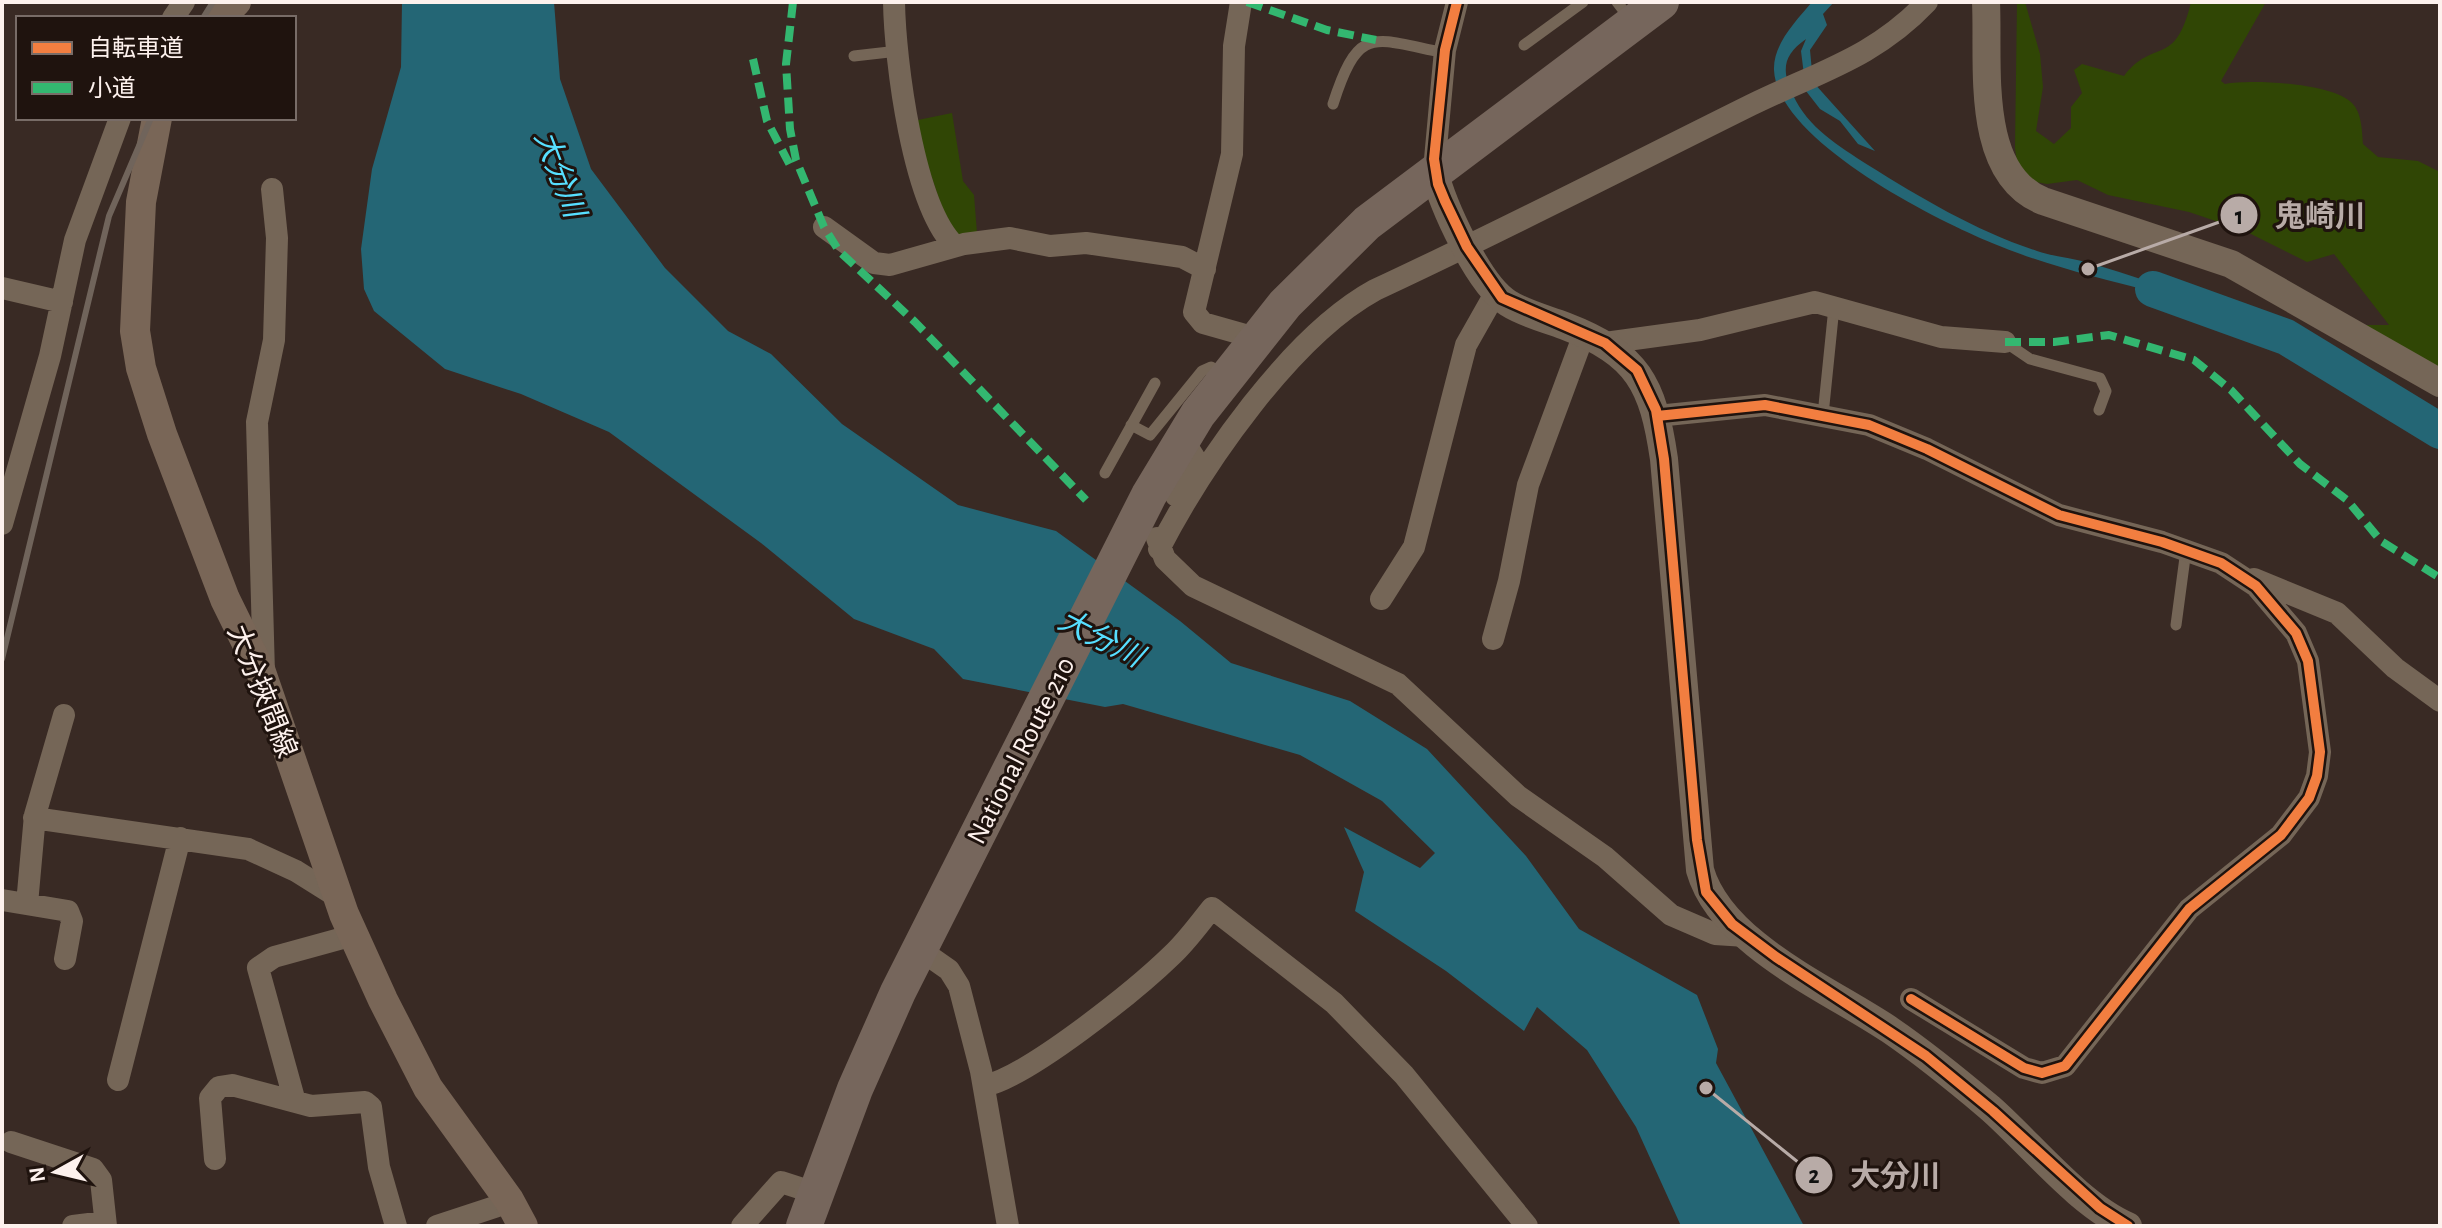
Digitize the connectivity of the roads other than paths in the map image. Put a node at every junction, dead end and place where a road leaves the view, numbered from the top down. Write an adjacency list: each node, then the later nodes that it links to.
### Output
1 (894, 2): 10 (street)
2 (1241, 2): 21 (street)
3 (1457, 2): 11 (street)
4 (1583, 2): 9 (lane)
5 (1661, 2): 8 (highway, National Route 210)
6 (1927, 2): 20 (street)
7 (1986, 2): 31 (street)
8 (1625, 13): 16 (highway, National Route 210)
9 (1524, 45)
10 (898, 51): 12 (lane); 19 (street)
11 (1445, 53): 13 (lane); 16 (street)
12 (854, 56)
13 (1333, 104)
14 (119, 120): 24 (street)
15 (157, 120): 44 (main road, 大分挾間線)
16 (1434, 170): 20 (street); 26 (highway, National Route 210)
17 (272, 189): 44 (street)
18 (824, 227): 19 (street)
19 (955, 246): 21 (street)
20 (1467, 247): 23 (street); 38 (street)
21 (1205, 269): 26 (street)
22 (2, 288): 24 (street)
23 (1496, 292): 27 (street); 41 (street)
24 (62, 302): 37 (street)
25 (1834, 307): 27 (street); 28 (street); 33 (lane)
26 (1256, 338): 29 (highway, National Route 210)
27 (1594, 339): 34 (street); 43 (street)
28 (2005, 342): 32 (lane)
29 (1225, 376): 35 (lane); 38 (highway, National Route 210)
30 (1155, 383): 35 (lane)
31 (2440, 383)
32 (2099, 410)
33 (1823, 415): 34 (street); 39 (street)
34 (1657, 416): 53 (street)
35 (1131, 425): 36 (lane)
36 (1105, 473)
37 (2, 524)
38 (1144, 544): 53 (street); 54 (highway, National Route 210)
39 (2186, 549): 40 (street); 42 (lane)
40 (2245, 576): 45 (street); 56 (street)
41 (1381, 599)
42 (2176, 625)
43 (1493, 639)
44 (265, 682): 49 (main road, 大分挾間線)
45 (2440, 701)
46 (64, 715): 47 (street)
47 (34, 818): 48 (street); 51 (street)
48 (180, 838): 49 (street); 57 (street)
49 (339, 898): 52 (main road, 大分挾間線)
50 (2, 900): 51 (street)
51 (27, 904): 55 (street)
52 (354, 935): 59 (street); 63 (main road, 大分挾間線)
53 (1746, 936): 71 (street)
54 (919, 949): 58 (street); 62 (highway, National Route 210)
55 (65, 959)
56 (1911, 999)
57 (118, 1080)
58 (984, 1086): 69 (street); 70 (street)
59 (295, 1102): 61 (street); 66 (street)
60 (11, 1142): 64 (street)
61 (215, 1159)
62 (809, 1210): 68 (street)
63 (517, 1214): 67 (street)
64 (105, 1224): 65 (street)
65 (73, 1226)
66 (396, 1226)
67 (437, 1226)
68 (742, 1226)
69 (1008, 1226)
70 (1527, 1226)
71 (2128, 1226)

